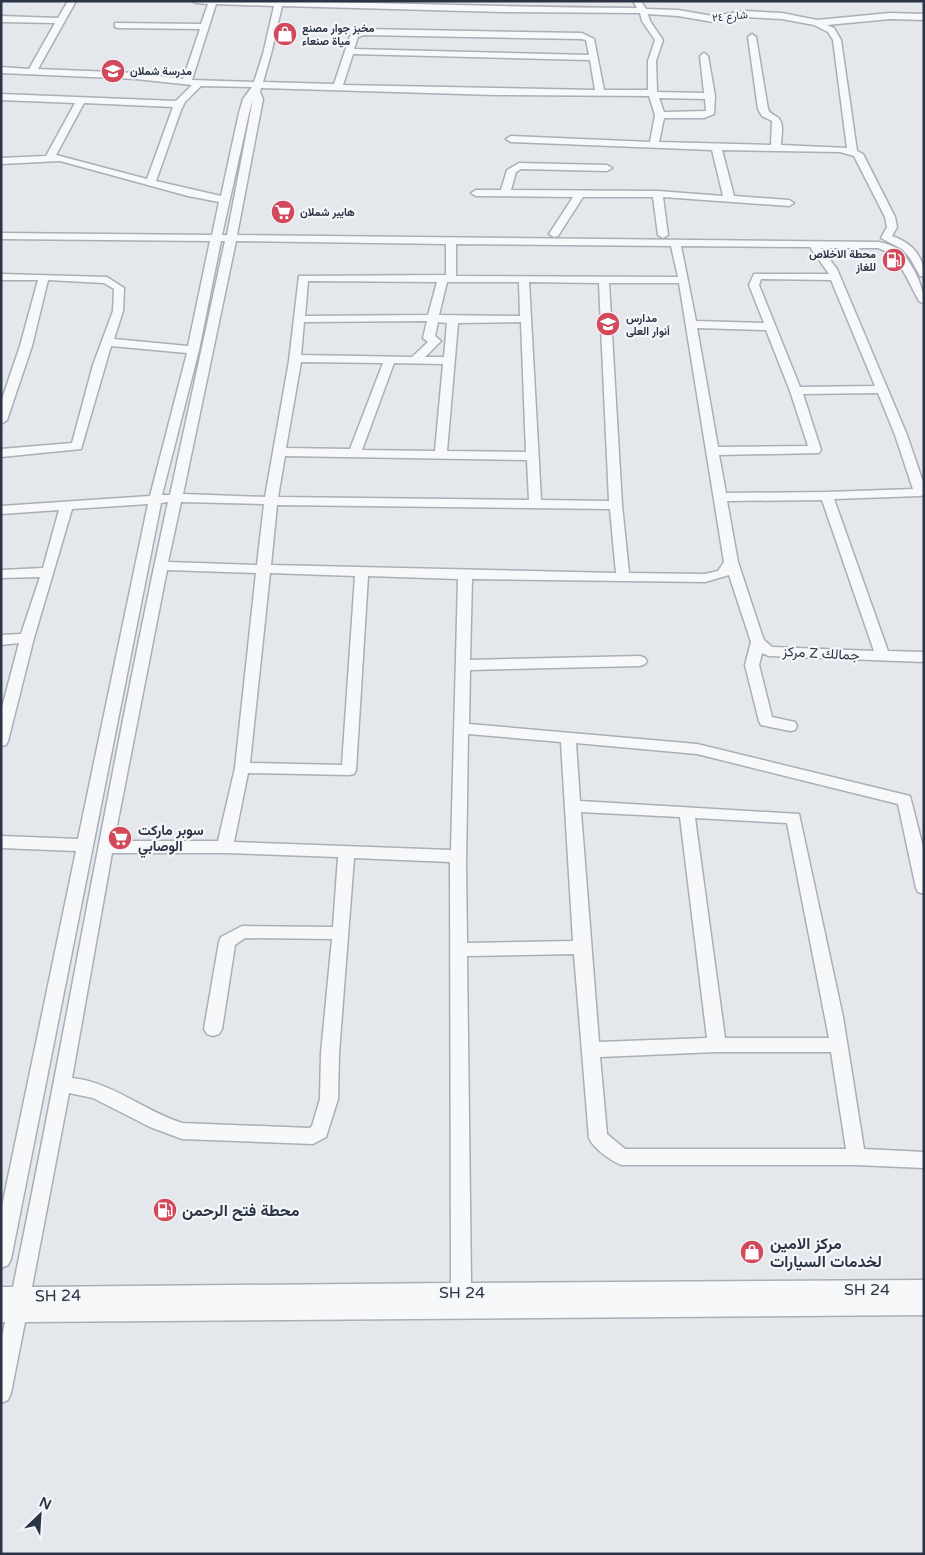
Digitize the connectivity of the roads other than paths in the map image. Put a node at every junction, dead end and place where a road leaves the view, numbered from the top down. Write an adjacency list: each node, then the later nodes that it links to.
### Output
1 (72, 1): 10 (street)
2 (196, 1): 4 (street)
3 (637, 1): 7 (street)
4 (213, 2): 5 (street); 14 (street)
5 (279, 3): 6 (street); 24 (street)
6 (422, 4): 11 (street)
7 (643, 11): 11 (street, شارع ٢٤); 12 (street, شارع ٢٤); 26 (street)
8 (924, 17): 12 (street, شارع ٢٤)
9 (1, 19): 10 (street)
10 (61, 21): 20 (street)
11 (500, 22): 16 (street); 18 (street)
12 (817, 23): 36 (street)
13 (118, 25): 14 (street)
14 (204, 27): 21 (street)
15 (752, 37): 35 (street)
16 (349, 51): 18 (street); 23 (street)
17 (704, 56): 27 (street)
18 (594, 58): 25 (street)
19 (1, 70): 20 (street)
20 (32, 71): 21 (street)
21 (187, 81): 22 (street)
22 (199, 82): 24 (street); 30 (street)
23 (338, 87): 24 (street); 25 (street)
24 (256, 88): 46 (street); 51 (street)
25 (600, 93): 26 (street)
26 (654, 94): 27 (street); 31 (street)
27 (710, 96): 31 (street)
28 (1, 97): 29 (street)
29 (82, 100): 30 (street); 37 (street)
30 (179, 104): 40 (street)
31 (660, 115): 33 (street)
32 (511, 139): 33 (street)
33 (654, 144): 34 (street)
34 (716, 146): 35 (street); 45 (street)
35 (776, 148): 36 (street)
36 (852, 151): 53 (street)
37 (50, 158): 38 (street); 40 (street)
38 (1, 161)
39 (607, 168): 42 (street)
40 (150, 183): 46 (street)
41 (476, 193): 42 (street)
42 (505, 193): 43 (street)
43 (580, 193): 44 (street); 49 (street)
44 (658, 194): 45 (street); 54 (street)
45 (729, 198): 47 (street)
46 (225, 200): 50 (street)
47 (789, 203)
48 (1, 231): 50 (street)
49 (554, 234): 51 (street); 54 (street)
50 (216, 235): 51 (street); 52 (street); 73 (street)
51 (232, 235): 55 (street); 90 (street)
52 (1, 236)
53 (886, 238): 54 (street); 57 (street)
54 (669, 239): 55 (street); 56 (street); 64 (street)
55 (451, 240): 61 (street)
56 (813, 244): 60 (street); 65 (street)
57 (924, 274)
58 (1, 277): 59 (street)
59 (44, 277): 72 (street); 80 (street)
60 (835, 277): 71 (street); 78 (street)
61 (447, 278): 62 (street); 66 (street); 67 (street)
62 (524, 280): 63 (street); 68 (street)
63 (604, 280): 64 (street); 94 (street)
64 (684, 280): 70 (street)
65 (924, 301)
66 (432, 318): 67 (street); 69 (street); 76 (street)
67 (299, 319): 74 (street)
68 (526, 319): 69 (street); 86 (street)
69 (453, 320): 77 (street)
70 (691, 324): 71 (street); 82 (street)
71 (772, 327): 79 (street)
72 (107, 342): 73 (street); 83 (street)
73 (194, 350): 91 (street)
74 (295, 358): 75 (street); 81 (street)
75 (390, 360): 76 (street); 84 (street)
76 (415, 360): 77 (street)
77 (449, 361): 85 (street)
78 (882, 389): 79 (street); 87 (street)
79 (796, 391): 82 (street)
80 (1, 420)
81 (279, 452): 84 (street); 92 (street)
82 (712, 452): 89 (street)
83 (1, 453)
84 (355, 453): 85 (street)
85 (441, 454): 86 (street)
86 (532, 456): 93 (street)
87 (922, 495): 88 (street)
88 (827, 496): 89 (street); 108 (street)
89 (720, 497): 97 (street)
90 (176, 498): 91 (street); 92 (street); 98 (street)
91 (155, 499): 95 (street); 121 (street)
92 (271, 500): 93 (street); 99 (street)
93 (535, 504): 94 (street)
94 (616, 505): 104 (street)
95 (68, 506): 96 (street); 100 (street)
96 (1, 510)
97 (731, 562): 104 (street); 107 (street)
98 (161, 566): 99 (street); 122 (street)
99 (264, 569): 101 (street); 117 (street)
100 (48, 572): 102 (street); 105 (street)
101 (362, 572): 103 (street); 117 (street)
102 (1, 574)
103 (465, 575): 104 (street); 111 (street)
104 (623, 576)
105 (27, 638): 106 (street); 112 (street)
106 (1, 640)
107 (758, 642): 108 (street, مركز Z جمالك); 113 (street)
108 (883, 656): 109 (street, مركز Z جمالك)
109 (924, 657)
110 (640, 661): 111 (street)
111 (463, 665): 114 (street)
112 (4, 715): 116 (street)
113 (790, 726)
114 (461, 728): 115 (street); 125 (street)
115 (568, 737): 118 (street); 126 (street)
116 (1, 740)
117 (242, 768): 123 (street)
118 (573, 806): 119 (street); 128 (street)
119 (687, 812): 131 (street); 132 (street)
120 (1, 842): 121 (street)
121 (86, 845): 137 (street)
122 (106, 847): 123 (street); 134 (street)
123 (225, 847): 124 (street)
124 (346, 853): 125 (street); 127 (street)
125 (458, 856): 129 (street)
126 (924, 886)
127 (341, 933): 130 (street); 134 (street)
128 (582, 947): 129 (street); 133 (street)
129 (458, 950): 139 (street)
130 (213, 1028)
131 (717, 1045): 132 (street); 133 (street)
132 (838, 1045): 135 (street)
133 (591, 1050): 135 (street)
134 (62, 1084): 140 (street)
135 (856, 1156): 136 (street)
136 (924, 1160)
137 (1, 1259)
138 (924, 1289): 139 (street, SH 24)
139 (461, 1301): 140 (street, SH 24); 141 (street, SH 24)
140 (10, 1304): 142 (street)
141 (924, 1306)
142 (1, 1393)

